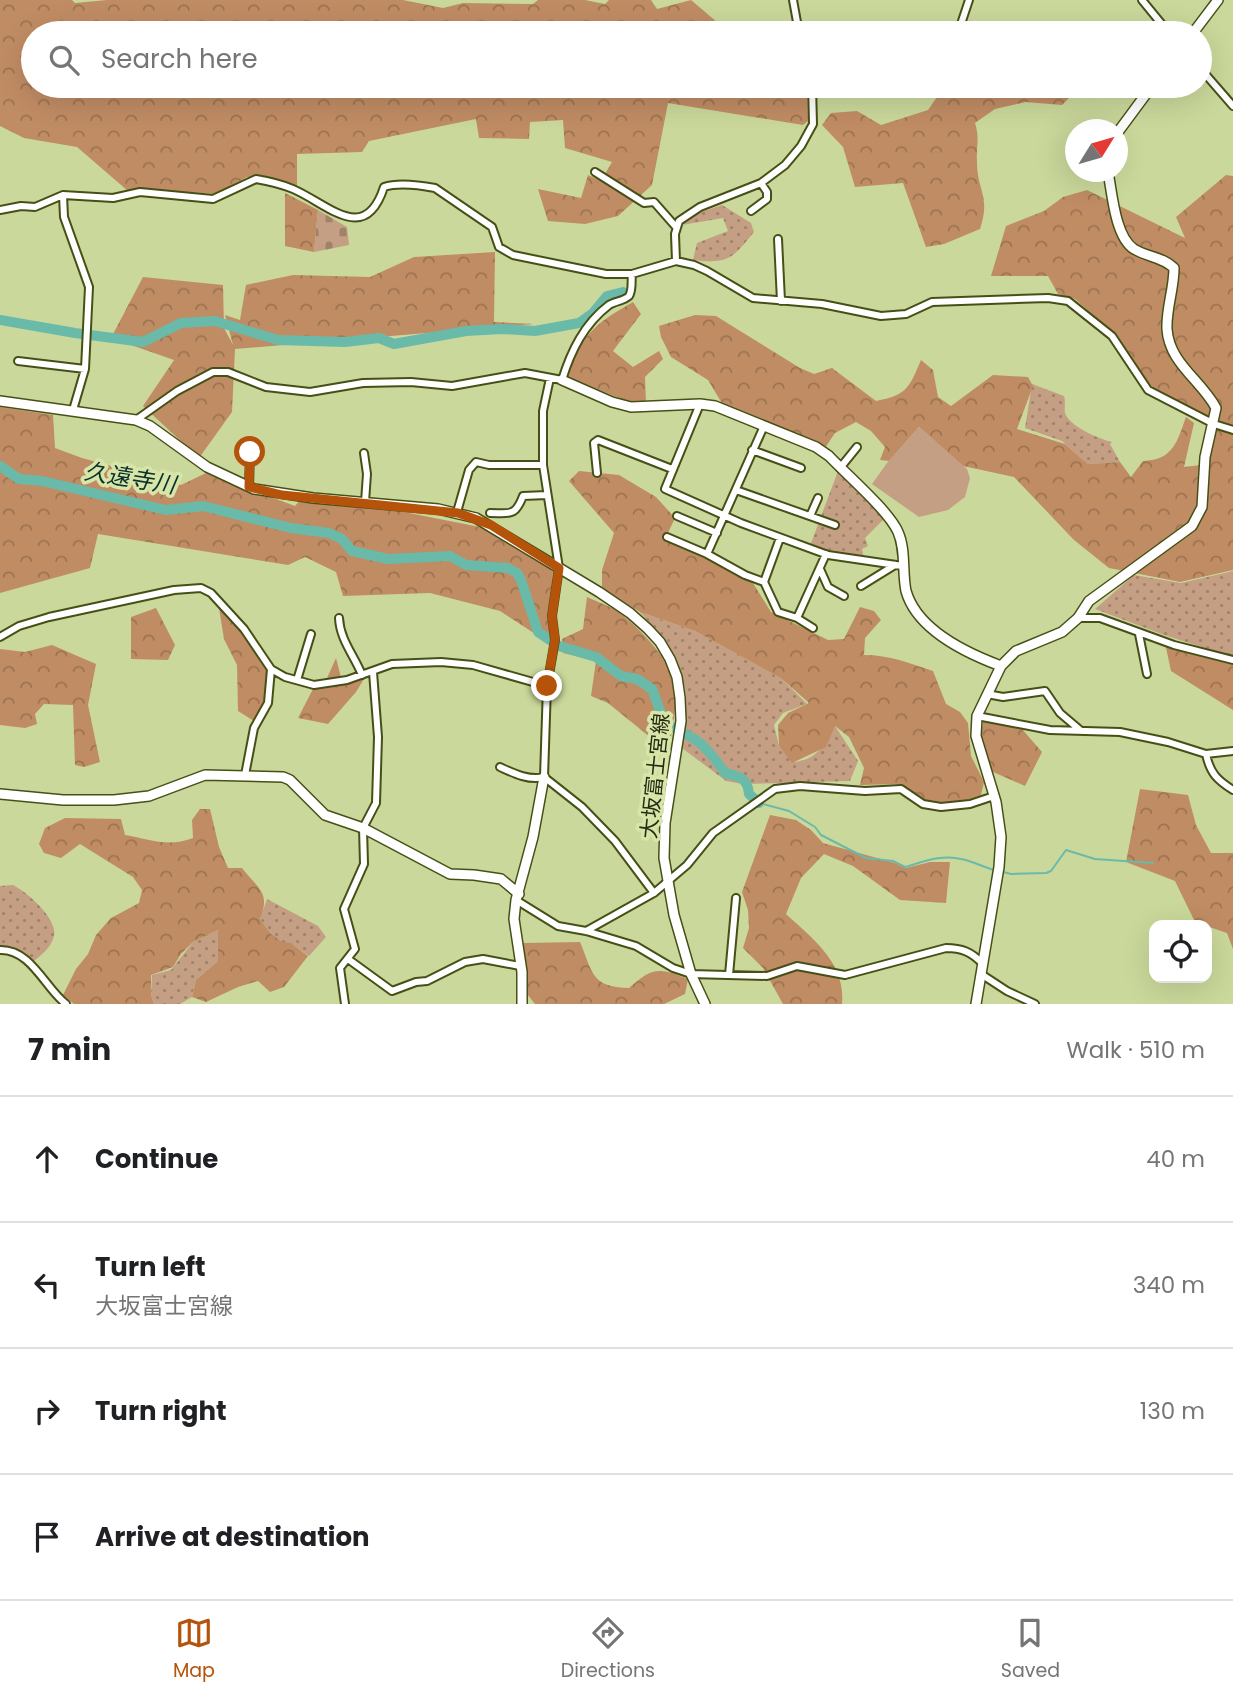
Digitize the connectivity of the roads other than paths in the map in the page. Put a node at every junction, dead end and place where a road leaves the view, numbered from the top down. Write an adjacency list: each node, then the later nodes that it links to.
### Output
1 (793, 0): 5 (street)
2 (969, 0): 6 (street)
3 (1142, 0): 7 (street)
4 (1218, 0): 8 (street)
5 (797, 21)
6 (962, 21)
7 (1160, 21)
8 (1202, 21)
9 (1212, 82): 12 (street)
10 (812, 98): 16 (street)
11 (1143, 98): 13 (street)
12 (1233, 106)
13 (1128, 119)
14 (596, 172): 20 (street)
15 (1110, 182): 33 (street)
16 (761, 183): 19 (street); 20 (street)
17 (63, 195): 18 (street); 23 (street); 26 (street)
18 (0, 210)
19 (751, 211)
20 (676, 227): 22 (street)
21 (778, 239): 24 (street)
22 (676, 261): 23 (street); 24 (street)
23 (632, 274): 28 (street)
24 (781, 301): 33 (street)
25 (18, 361): 26 (street)
26 (85, 369): 31 (street)
27 (550, 378): 28 (street); 32 (street); 40 (street)
28 (562, 380): 30 (street)
29 (0, 401): 31 (street, 大坂富士宮線)
30 (700, 404): 34 (street); 43 (street)
31 (73, 410): 32 (street, 大坂富士宮線)
32 (136, 420): 45 (street, 大坂富士宮線)
33 (1214, 424): 35 (street); 69 (street)
34 (764, 426): 37 (street); 42 (street)
35 (1233, 429)
36 (857, 447): 42 (street)
37 (752, 450): 41 (street); 46 (street)
38 (250, 452): 45 (street)
39 (364, 453): 49 (street)
40 (543, 465): 47 (street); 50 (street)
41 (801, 468)
42 (840, 468): 61 (street)
43 (672, 469): 44 (street); 51 (street)
44 (597, 472)
45 (249, 487): 49 (street, 大坂富士宮線)
46 (736, 490): 51 (street); 53 (street)
47 (547, 495): 54 (street); 62 (street)
48 (818, 498): 53 (street)
49 (365, 502): 50 (street, 大坂富士宮線)
50 (457, 512): 54 (street, 大坂富士宮線)
51 (726, 515): 56 (street); 58 (street)
52 (677, 516): 56 (street)
53 (810, 516): 55 (street)
54 (487, 524): 62 (street, 大坂富士宮線)
55 (835, 525)
56 (717, 533): 59 (street)
57 (667, 537): 59 (street)
58 (780, 538): 60 (street); 64 (street)
59 (707, 554): 64 (street)
60 (827, 554): 61 (street); 63 (street)
61 (899, 566): 65 (street); 75 (street)
62 (559, 568): 81 (street); 94 (street, 大坂富士宮線)
63 (820, 569): 66 (street); 68 (street)
64 (764, 582): 68 (street)
65 (861, 586)
66 (844, 596)
67 (339, 618): 79 (street)
68 (797, 618): 70 (street)
69 (1078, 618): 72 (street); 75 (street)
70 (813, 628)
71 (311, 634): 80 (street)
72 (1139, 634): 74 (street); 78 (street)
73 (0, 637): 76 (street)
74 (1233, 660)
75 (1001, 666): 82 (street)
76 (271, 668): 80 (street); 88 (street)
77 (373, 672): 79 (street); 81 (street); 93 (street)
78 (1147, 674)
79 (362, 675): 80 (street)
80 (297, 680)
81 (547, 686): 89 (street)
82 (987, 694): 83 (street); 84 (street)
83 (977, 716): 84 (street); 92 (street)
84 (1080, 730): 86 (street)
85 (1233, 751): 86 (street)
86 (1206, 754): 90 (street)
87 (500, 767): 89 (street)
88 (245, 775): 91 (street); 93 (street)
89 (544, 777): 95 (street); 96 (street)
90 (1233, 790)
91 (1, 795)
92 (993, 796): 94 (street); 101 (street)
93 (363, 828): 96 (street); 100 (street)
94 (667, 883): 95 (street); 103 (street, 大坂富士宮線)
95 (654, 892): 98 (street)
96 (517, 897): 98 (street); 102 (street)
97 (736, 898): 105 (street)
98 (586, 931): 103 (street)
99 (0, 950): 106 (street)
100 (348, 960): 102 (street); 107 (street)
101 (982, 963): 104 (street); 105 (street)
102 (520, 966): 108 (street)
103 (691, 974): 105 (street); 109 (street, 大坂富士宮線)
104 (981, 974): 110 (street); 111 (street)
105 (729, 975)
106 (66, 1004)
107 (345, 1004)
108 (522, 1004)
109 (705, 1004)
110 (976, 1004)
111 (1035, 1004)

